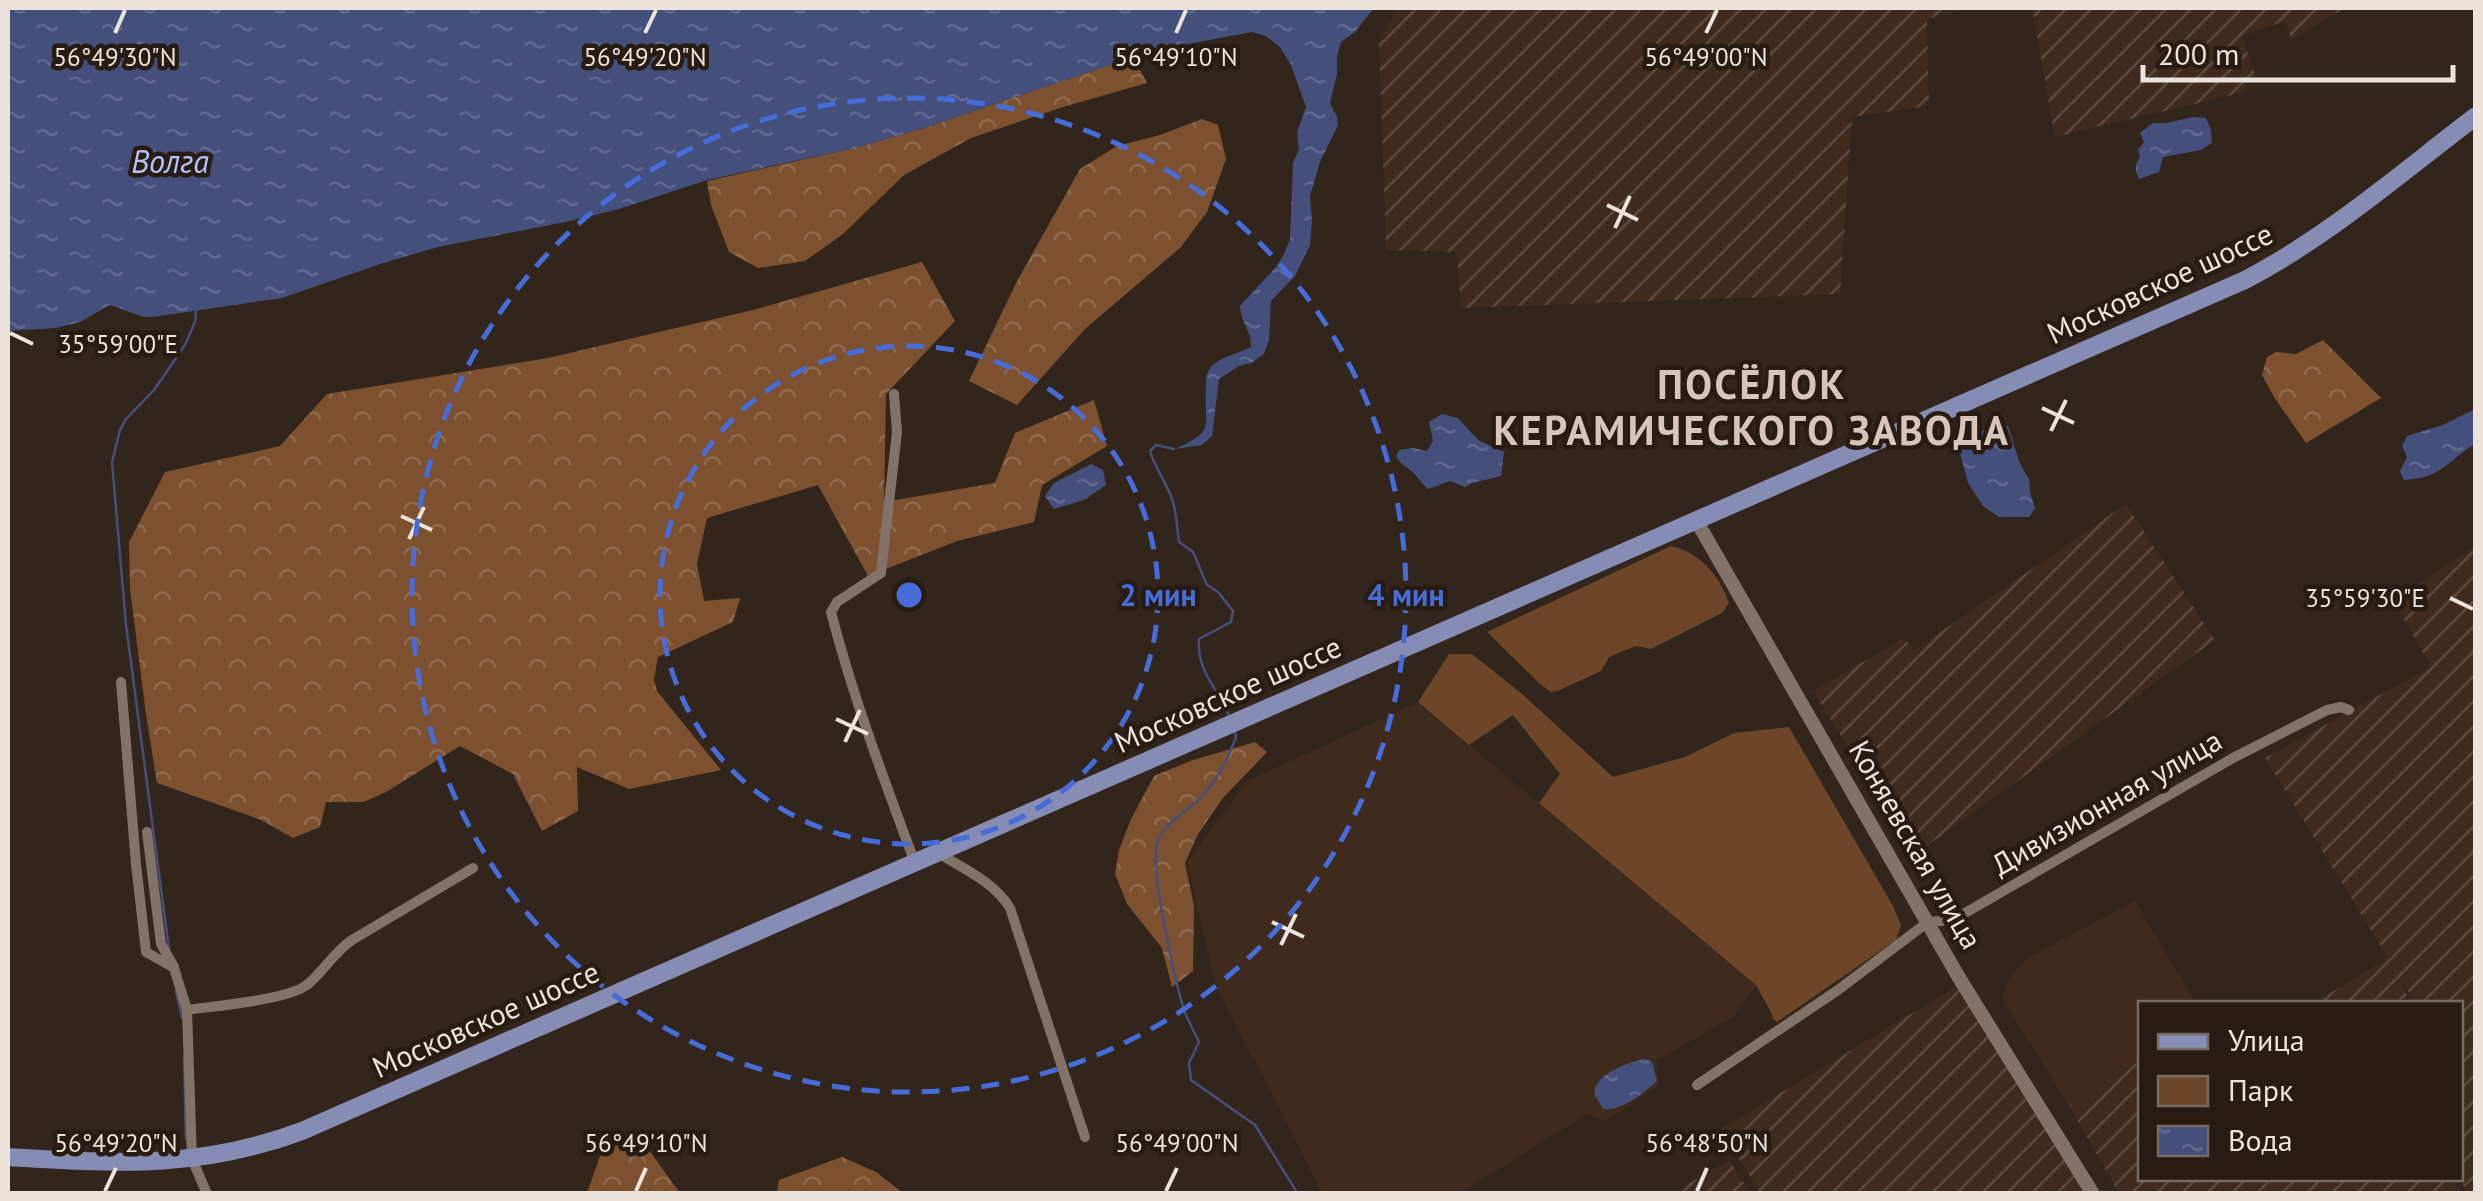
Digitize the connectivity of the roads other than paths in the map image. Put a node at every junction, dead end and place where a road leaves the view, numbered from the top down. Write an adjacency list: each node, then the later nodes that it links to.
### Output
1 (2476, 116): 3 (main road, Московское шоссе)
2 (894, 394): 8 (street)
3 (1696, 520): 7 (main road, Московское шоссе); 10 (street, Коняевская улица)
4 (122, 682): 11 (street)
5 (2349, 710): 10 (street, Дивизионная улица)
6 (148, 832): 11 (street)
7 (937, 853): 8 (main road, Московское шоссе); 14 (street)
8 (915, 862): 16 (main road, Московское шоссе)
9 (473, 868): 12 (street)
10 (1928, 922): 13 (street, Дивизионная улица); 18 (street, Коняевская улица)
11 (174, 968): 12 (street)
12 (186, 1010): 16 (street)
13 (1697, 1085)
14 (1086, 1137)
15 (8, 1157): 16 (main road, Московское шоссе)
16 (192, 1159): 17 (street)
17 (207, 1194)
18 (2093, 1194)

